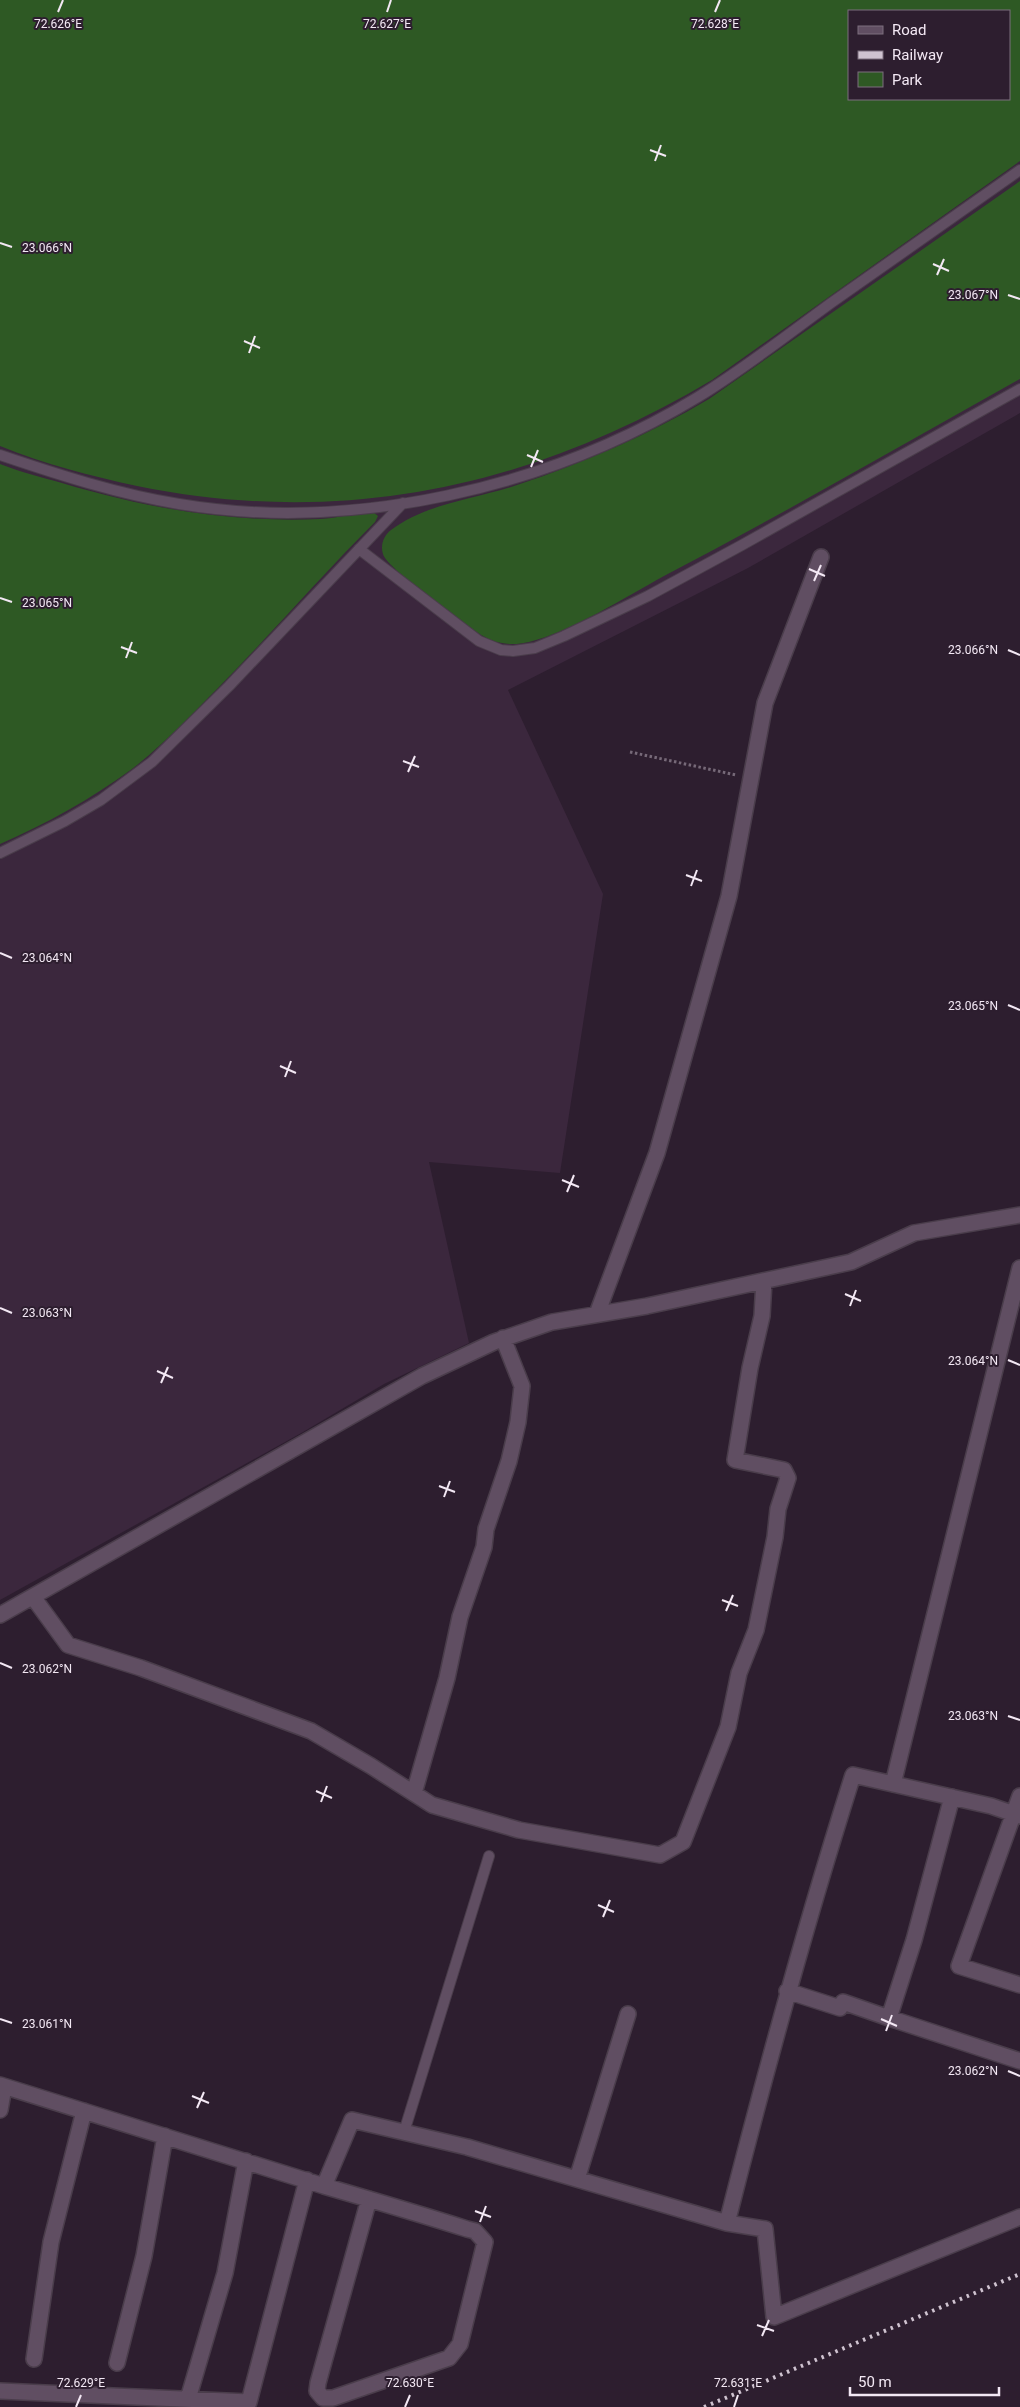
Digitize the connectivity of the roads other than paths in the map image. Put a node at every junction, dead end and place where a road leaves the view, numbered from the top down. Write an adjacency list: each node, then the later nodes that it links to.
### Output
1 (1020, 170): 4 (lane)
2 (1020, 389): 5 (lane)
3 (0, 455): 4 (lane)
4 (403, 503): 5 (lane)
5 (359, 549): 7 (lane)
6 (821, 557): 11 (street)
7 (0, 853)
8 (1020, 1215): 10 (street)
9 (1020, 1268): 15 (street)
10 (764, 1282): 11 (street); 16 (street)
11 (597, 1314): 12 (street)
12 (503, 1338): 13 (street); 16 (street)
13 (33, 1597): 14 (street); 16 (street)
14 (0, 1615)
15 (893, 1784): 18 (street); 22 (street)
16 (414, 1794)
17 (1020, 1796): 19 (street)
18 (952, 1797): 19 (street); 24 (street)
19 (1018, 1815): 21 (street)
20 (489, 1856): 29 (lane)
21 (1020, 1985)
22 (787, 1991): 24 (street); 37 (street)
23 (628, 2014): 32 (street)
24 (889, 2018): 25 (street)
25 (1020, 2061)
26 (2, 2086): 27 (street); 28 (street)
27 (0, 2110)
28 (84, 2111): 30 (street); 38 (street)
29 (404, 2132): 32 (street); 34 (street)
30 (165, 2136): 31 (street); 39 (street)
31 (246, 2161): 33 (street); 42 (street)
32 (577, 2179): 37 (street)
33 (307, 2180): 34 (street); 42 (street)
34 (324, 2186): 35 (street)
35 (369, 2199): 35 (street)
36 (1020, 2217): 37 (street)
37 (727, 2224)
38 (34, 2359)
39 (117, 2363)
40 (0, 2391): 41 (street)
41 (104, 2401): 42 (street)
42 (187, 2401)

